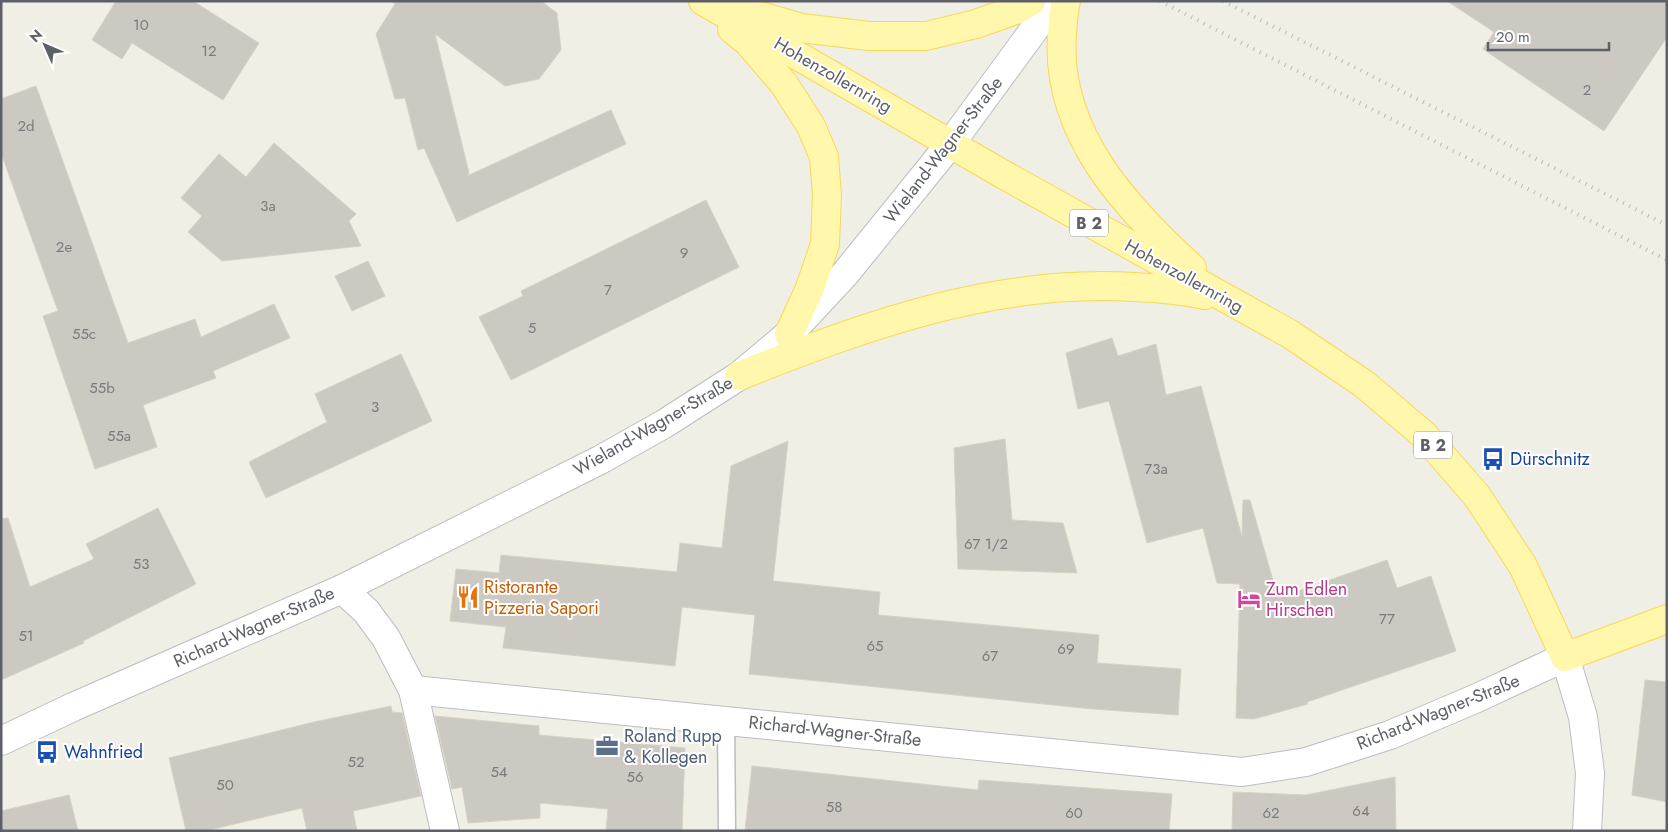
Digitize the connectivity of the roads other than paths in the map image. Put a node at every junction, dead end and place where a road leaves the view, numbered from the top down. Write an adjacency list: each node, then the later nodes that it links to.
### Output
1 (702, 1): 6 (main road, Hohenzollernring / B 2); 8 (main road)
2 (708, 1): 3 (main road)
3 (1032, 1)
4 (1055, 1): 6 (street, Wieland-Wagner-Straße)
5 (1066, 1): 7 (main road)
6 (951, 143): 7 (main road, Hohenzollernring / B 2); 8 (street, Wieland-Wagner-Straße)
7 (1228, 300): 9 (main road); 12 (main road, Hohenzollernring / B 2)
8 (789, 334): 9 (street, Wieland-Wagner-Straße)
9 (739, 376): 10 (street, Wieland-Wagner-Straße)
10 (342, 589): 13 (street, Richard-Wagner-Straße); 15 (street, Richard-Wagner-Straße)
11 (1667, 619): 12 (main road, Richard-Wagner-Straße)
12 (1565, 658): 14 (street, Richard-Wagner-Straße); 18 (street)
13 (413, 690): 14 (street, Richard-Wagner-Straße); 16 (street)
14 (726, 721): 17 (lane)
15 (1, 741)
16 (445, 831)
17 (728, 831)
18 (1587, 831)

